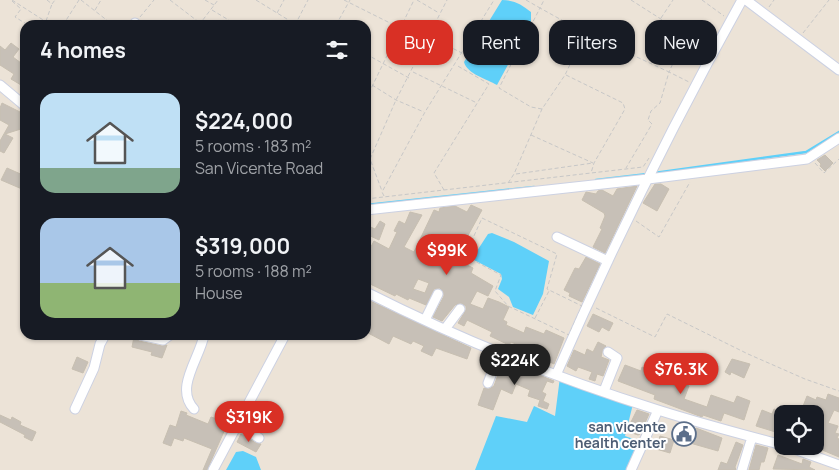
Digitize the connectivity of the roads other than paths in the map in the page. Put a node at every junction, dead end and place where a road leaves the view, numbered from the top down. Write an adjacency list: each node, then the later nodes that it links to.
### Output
1 (742, 0): 7 (street)
2 (746, 0): 3 (street)
3 (839, 70)
4 (0, 85): 5 (street)
5 (20, 102)
6 (839, 138): 7 (street)
7 (648, 179): 8 (street); 10 (street)
8 (371, 209)
9 (557, 237): 10 (street)
10 (608, 261): 21 (street)
11 (371, 294): 14 (street)
12 (438, 294): 14 (street)
13 (460, 309): 15 (street)
14 (425, 320): 15 (street)
15 (445, 329): 19 (street)
16 (102, 340): 24 (street)
17 (202, 340): 25 (street)
18 (282, 340): 27 (street)
19 (500, 352): 21 (street); 22 (street)
20 (608, 352): 23 (street)
21 (556, 375): 23 (street)
22 (488, 383)
23 (604, 391): 26 (street)
24 (75, 409)
25 (194, 409)
26 (658, 410): 28 (street); 34 (street)
27 (238, 424): 29 (street); 33 (street)
28 (752, 437): 30 (street); 35 (street)
29 (259, 438)
30 (774, 443)
31 (810, 455): 32 (street)
32 (839, 465)
33 (214, 470)
34 (631, 470)
35 (742, 470)

